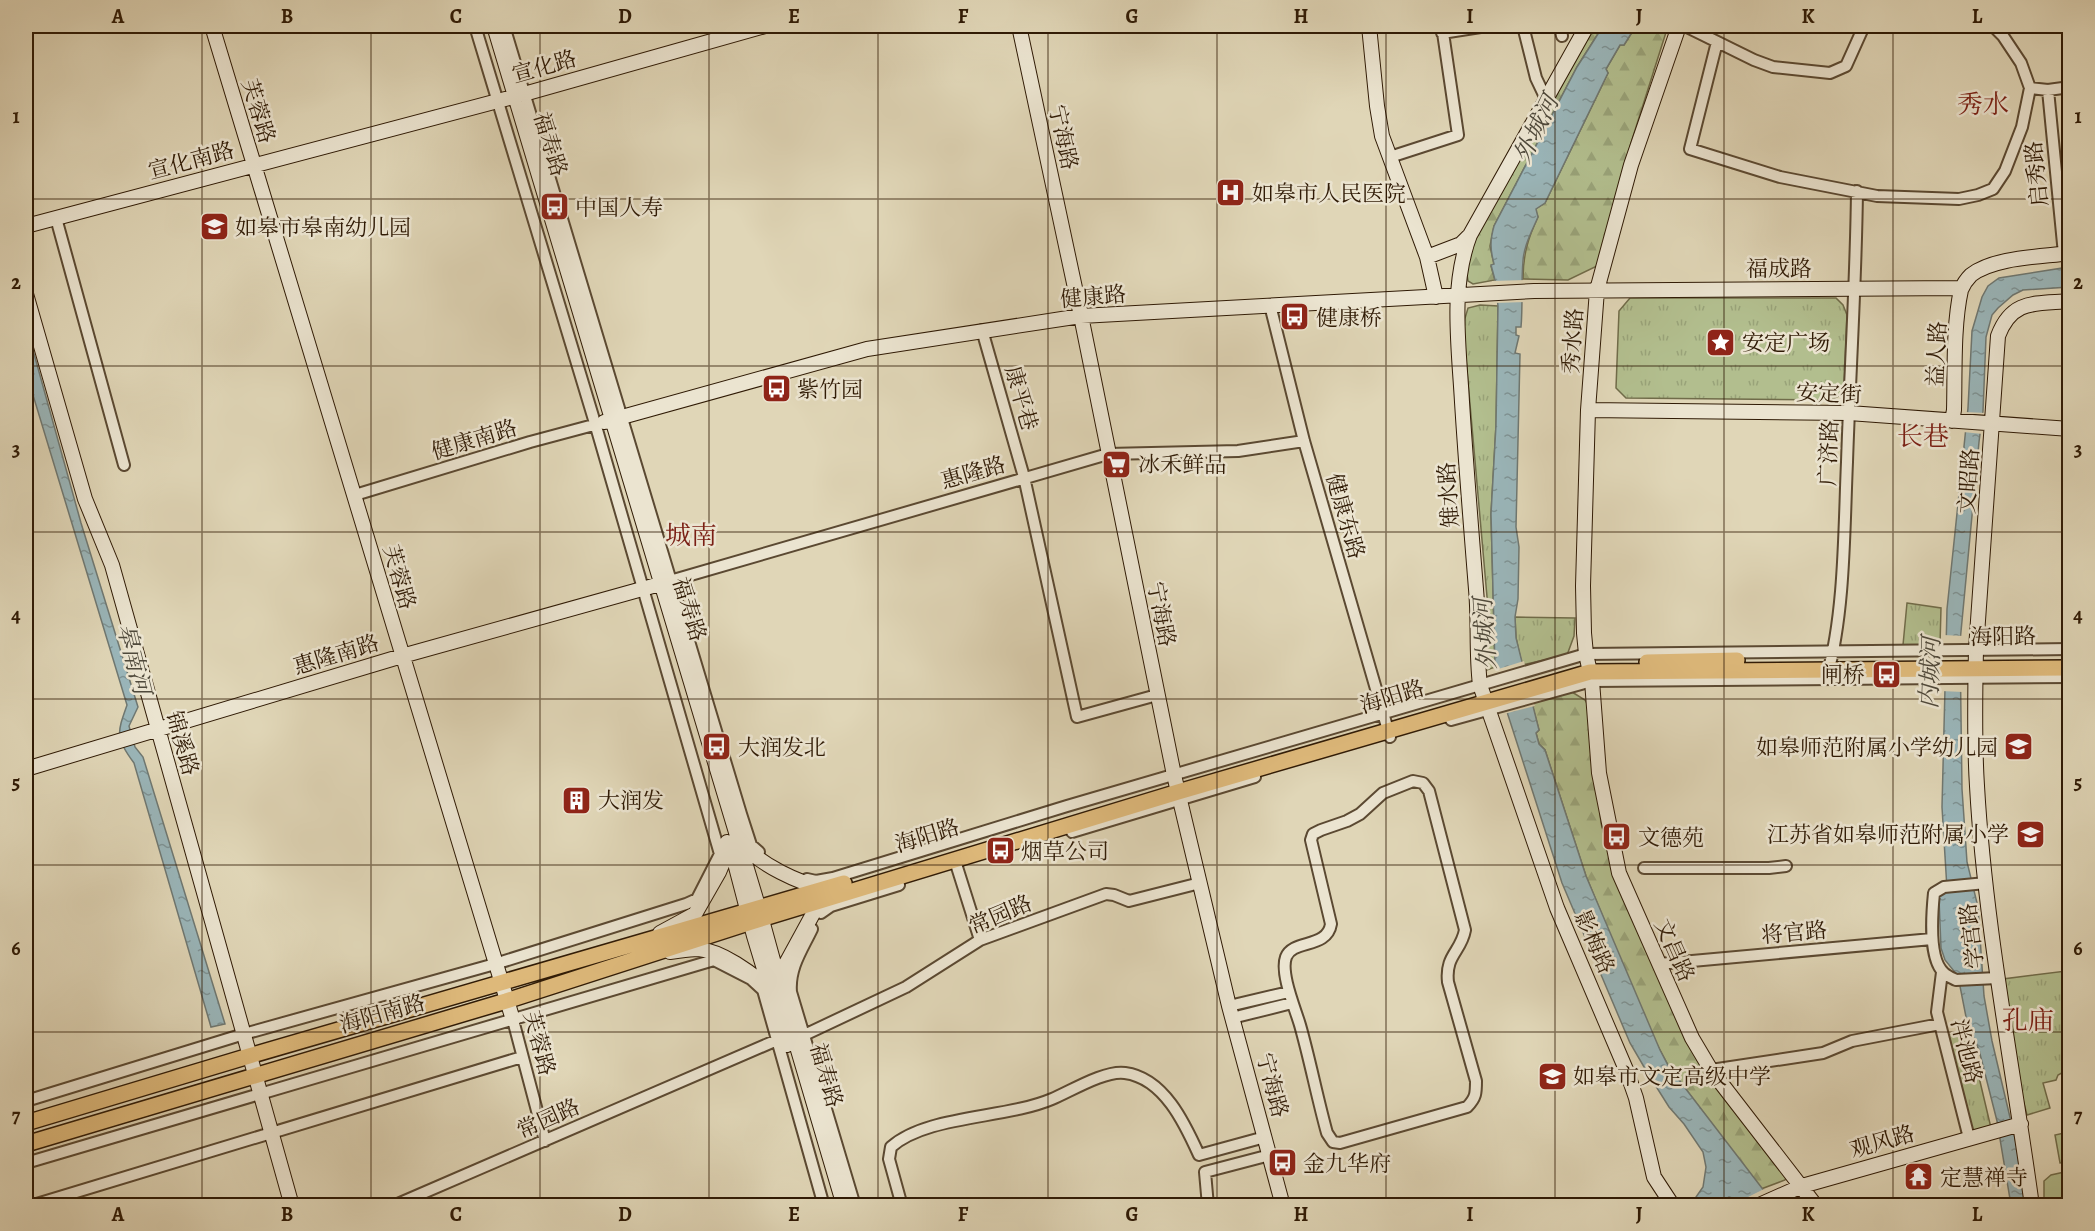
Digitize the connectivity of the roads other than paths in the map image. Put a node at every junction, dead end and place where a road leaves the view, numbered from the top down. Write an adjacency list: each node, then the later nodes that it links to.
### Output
1 (212, 26): 24 (street, 芙蓉路)
2 (475, 26): 21 (street)
3 (486, 26): 21 (street, 福寿路)
4 (494, 26): 21 (street, 福寿路)
5 (504, 26): 21 (street)
6 (765, 26): 21 (street, 宣化路)
7 (1019, 26): 39 (street, 宁海路)
8 (1369, 26): 23 (street)
9 (1487, 26): 16 (street)
10 (1523, 26): 22 (street)
11 (1587, 26): 22 (street)
12 (1679, 26): 33 (street, 秀水路)
13 (1685, 26): 17 (street)
14 (1864, 26): 17 (street)
15 (1993, 26): 19 (street)
16 (1442, 29): 23 (street)
17 (1717, 42): 25 (street)
18 (2070, 87): 20 (street)
19 (2030, 88): 20 (street); 25 (street)
20 (2048, 90): 29 (street, 启秀路)
21 (511, 97): 24 (street, 宣化南路); 43 (street, 福寿路)
22 (1546, 99): 28 (street)
23 (1390, 157): 30 (street)
24 (254, 165): 26 (street, 宣化南路); 51 (street, 芙蓉路)
25 (1857, 192): 32 (street, 广济路)
26 (56, 218): 27 (street, 宣化南路); 49 (street)
27 (26, 226)
28 (1470, 235): 30 (street); 35 (street, 雉水路)
29 (2067, 254): 31 (street)
30 (1427, 256): 36 (street)
31 (1962, 288): 32 (street, 福成路); 44 (street, 益人路)
32 (1856, 289): 33 (street, 福成路); 42 (street, 广济路)
33 (1597, 290): 35 (street, 健康路); 41 (street, 秀水路)
34 (26, 294): 64 (street, 锦溪路)
35 (1457, 295): 36 (street, 健康路); 62 (street, 雉水路)
36 (1436, 297): 38 (street, 健康路)
37 (2070, 301): 45 (street, 文昭路)
38 (1270, 305): 39 (street, 健康路); 47 (street, 健康东路)
39 (1081, 316): 40 (street, 健康路); 48 (street, 宁海路)
40 (982, 330): 43 (street, 健康路); 50 (street, 康平巷)
41 (1588, 410): 42 (street, 安定街); 58 (street, 秀水路)
42 (1849, 413): 44 (street, 安定街); 57 (street, 广济路)
43 (608, 421): 51 (street, 健康南路); 52 (street, 福寿路)
44 (1954, 422): 45 (street, 安定街)
45 (1990, 424): 46 (street, 安定街); 56 (street, 文昭路)
46 (2070, 429)
47 (1304, 441): 48 (street, 惠隆路); 63 (street, 健康东路)
48 (1108, 454): 50 (street, 惠隆路); 61 (street, 宁海路)
49 (124, 465)
50 (1024, 477): 52 (street, 惠隆路); 61 (street, 康平巷)
51 (355, 495): 54 (street, 芙蓉路)
52 (657, 585): 54 (street, 惠隆南路); 66 (street); 67 (street, 福寿路); 78 (street)
53 (2070, 649): 56 (street)
54 (402, 656): 64 (street, 惠隆南路); 78 (street, 芙蓉路)
55 (2070, 658): 56 (main road, 海阳路)
56 (1969, 664): 57 (main road, 海阳路); 59 (main road, 海阳路); 60 (street); 72 (street, 学宫路)
57 (1830, 665): 58 (main road, 海阳路)
58 (1589, 668): 62 (main road, 海阳路); 79 (street, 文昌路)
59 (2070, 668)
60 (2070, 677)
61 (1157, 695): 66 (street, 宁海路)
62 (1488, 696): 63 (main road, 海阳路); 109 (street, 影梅路)
63 (1387, 725): 66 (main road, 海阳路)
64 (158, 730): 65 (street, 惠隆南路); 89 (street, 锦溪路)
65 (26, 769)
66 (1177, 788): 69 (street); 71 (street, 宁海路); 73 (main road, 海阳路)
67 (733, 838): 73 (street); 74 (street, 福寿路); 77 (street)
68 (1786, 866): 70 (street)
69 (957, 867): 76 (street); 90 (street)
70 (1644, 868)
71 (1200, 883): 76 (street, 常园路); 86 (street, 宁海路)
72 (1979, 884): 75 (street, 泮池路); 81 (street, 学宫路)
73 (828, 894): 74 (main road, 海阳路); 83 (street)
74 (755, 916): 77 (main road, 海阳南路); 83 (street, 福寿路)
75 (1932, 939): 79 (street, 将官路); 80 (street, 泮池路)
76 (980, 940): 90 (street, 常园路)
77 (649, 948): 82 (main road, 海阳南路); 83 (street); 85 (main road, 海阳南路)
78 (495, 964): 82 (street, 芙蓉路); 89 (street)
79 (1659, 964): 93 (street, 文昌路)
80 (1942, 972): 81 (street); 88 (street, 泮池路)
81 (1991, 978): 98 (street, 学宫路)
82 (501, 983): 85 (street, 芙蓉路); 91 (main road, 海阳南路)
83 (775, 988): 90 (street, 福寿路)
84 (1290, 998): 84 (street); 86 (street)
85 (506, 1001): 87 (street, 芙蓉路); 94 (main road, 海阳南路)
86 (1231, 1012): 100 (street, 宁海路)
87 (513, 1020): 90 (street); 92 (street, 芙蓉路); 95 (street)
88 (1940, 1024): 93 (street); 101 (street, 泮池路)
89 (244, 1034): 91 (street, 锦溪路); 96 (street)
90 (790, 1038): 102 (street, 常园路); 113 (street); 114 (street, 福寿路); 115 (street, 福寿路); 116 (street)
91 (249, 1056): 94 (street, 锦溪路); 97 (main road, 海阳南路)
92 (522, 1057): 99 (street); 102 (street, 芙蓉路)
93 (1711, 1070): 108 (street, 文昌路)
94 (255, 1074): 95 (street, 锦溪路); 103 (main road, 海阳南路)
95 (260, 1094): 99 (street, 锦溪路); 106 (street)
96 (26, 1101)
97 (26, 1123)
98 (2018, 1125): 101 (street, 观风路); 122 (street, 学宫路)
99 (271, 1131): 110 (street); 111 (street, 锦溪路)
100 (1265, 1137): 104 (street); 105 (street, 宁海路)
101 (1969, 1138): 108 (street, 观风路)
102 (545, 1141): 112 (street, 常园路)
103 (26, 1144)
104 (1199, 1155): 107 (street); 117 (street)
105 (1270, 1155): 107 (street); 119 (street, 宁海路)
106 (26, 1163)
107 (1204, 1172): 118 (street)
108 (1802, 1186): 120 (street, 观风路); 121 (street, 文昌路)
109 (1670, 1202)
110 (30, 1206)
111 (292, 1206)
112 (393, 1206)
113 (824, 1206)
114 (834, 1206)
115 (844, 1206)
116 (855, 1206)
117 (902, 1206)
118 (1208, 1206)
119 (1283, 1206)
120 (1757, 1206)
121 (1816, 1206)
122 (2032, 1206)

